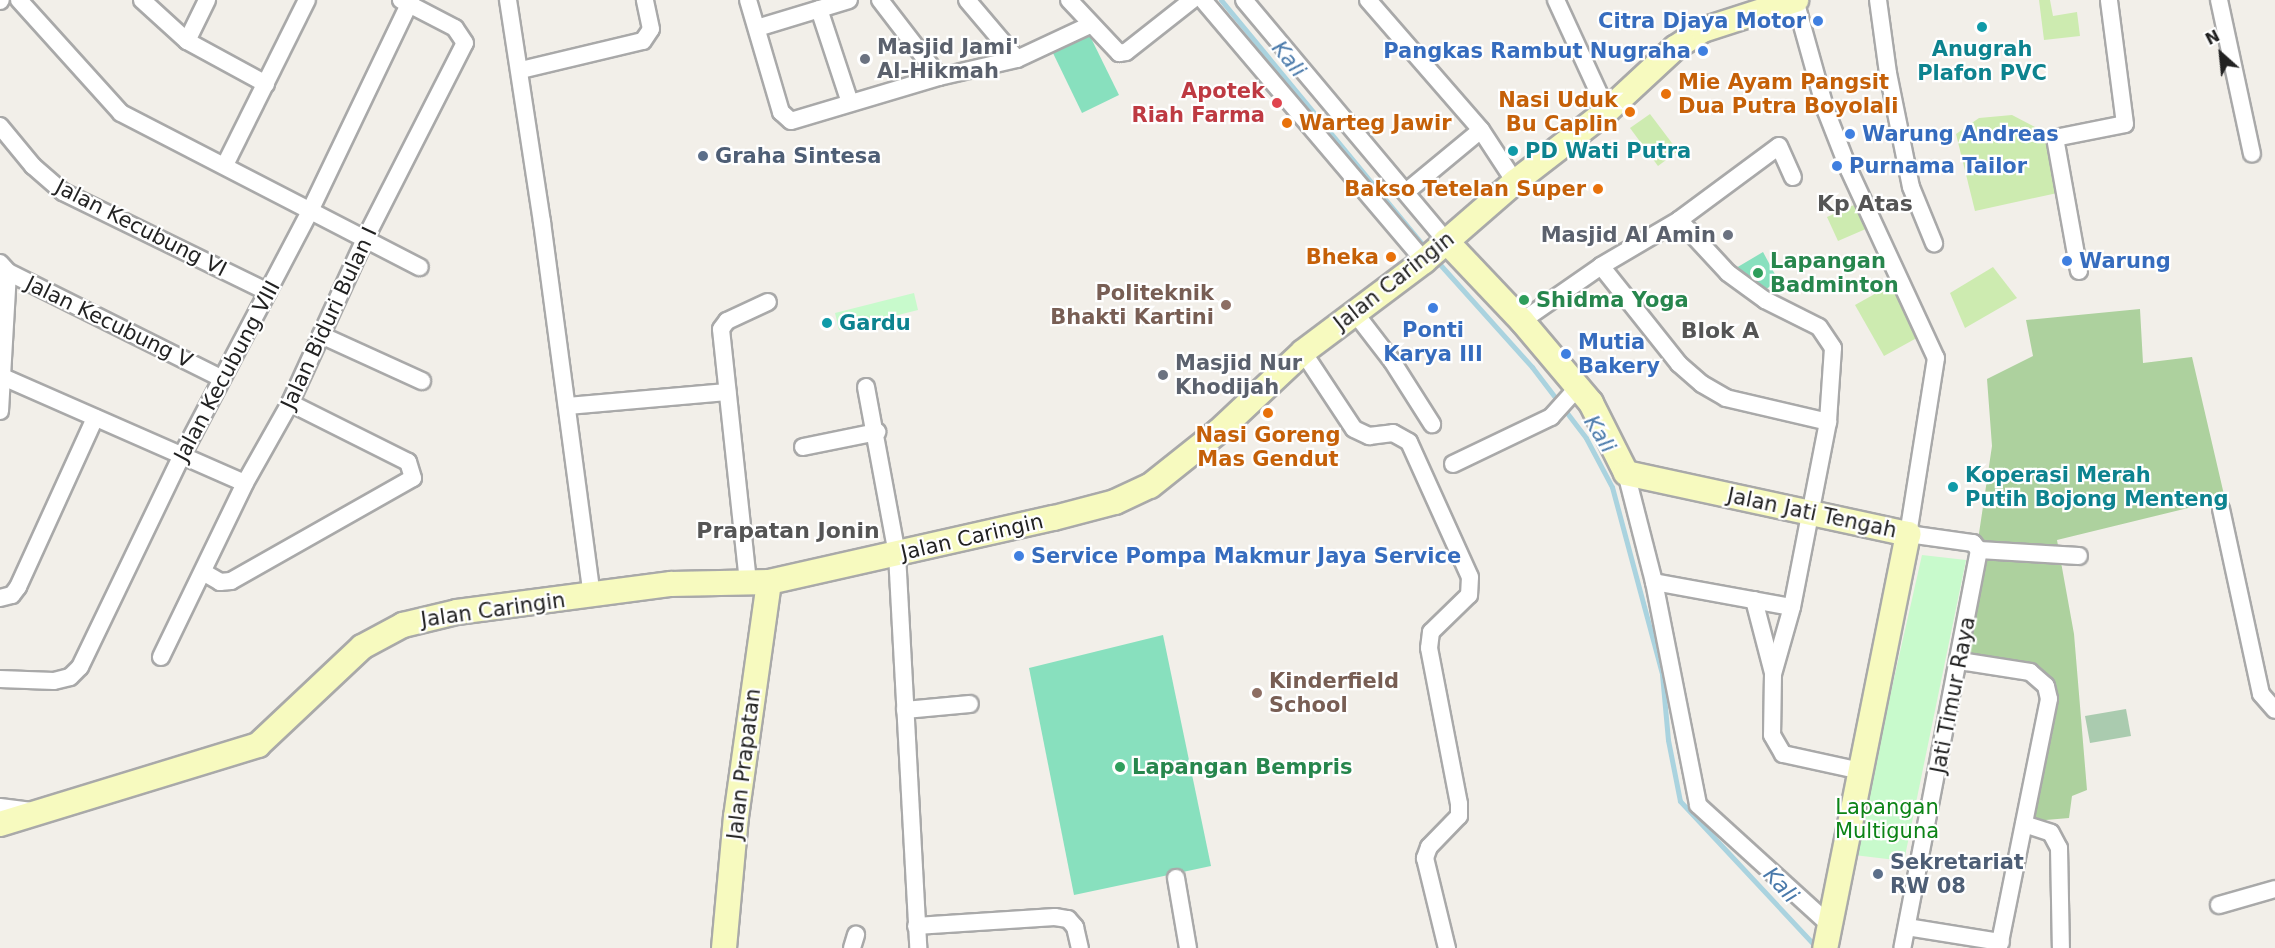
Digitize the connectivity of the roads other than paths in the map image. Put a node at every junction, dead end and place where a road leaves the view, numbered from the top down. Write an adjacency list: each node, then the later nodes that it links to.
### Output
1 (20, 0): 35 (street)
2 (142, 0): 25 (street)
3 (207, 0): 25 (street)
4 (308, 0): 29 (street)
5 (508, 0): 27 (street)
6 (645, 0): 27 (street)
7 (748, 0): 24 (street)
8 (849, 0): 22 (street)
9 (880, 0): 28 (street)
10 (967, 0): 26 (street)
11 (1070, 0): 23 (street)
12 (1192, 0): 23 (street)
13 (1203, 0): 43 (street)
14 (1244, 0): 38 (street)
15 (1556, 0): 31 (street)
16 (1796, 0): 31 (main road, Jalan Caringin); 74 (street)
17 (1878, 0): 42 (street)
18 (2109, 0): 47 (street)
19 (2219, 0): 34 (street)
20 (406, 2): 39 (street, Jalan Kecubung VIII); 41 (street, Jalan Biduri Bulan I)
21 (1374, 2): 33 (street)
22 (819, 9): 24 (street); 30 (street)
23 (1090, 25): 26 (street)
24 (757, 27): 30 (street)
25 (187, 41): 29 (street)
26 (1017, 60): 28 (street)
27 (521, 70): 61 (street)
28 (939, 78): 30 (street)
29 (266, 84): 35 (street)
30 (850, 103)
31 (1607, 111): 37 (main road, Jalan Caringin)
32 (0, 126): 48 (street, Jalan Kecubung VI)
33 (1480, 130): 37 (street); 38 (street)
34 (2253, 154)
35 (225, 165): 39 (street)
36 (1793, 177): 40 (street)
37 (1515, 182): 43 (main road, Jalan Caringin)
38 (1406, 192): 43 (street)
39 (309, 213): 41 (street); 48 (street, Jalan Kecubung VIII)
40 (1679, 220): 44 (street); 64 (street)
41 (364, 241): 46 (street); 52 (street, Jalan Biduri Bulan I)
42 (1934, 243)
43 (1435, 252): 50 (main road, Jalan Caringin); 51 (main road)
44 (1601, 266): 51 (street); 64 (street)
45 (4, 267): 54 (street); 55 (street, Jalan Kecubung V)
46 (420, 267)
47 (2079, 271)
48 (268, 292): 55 (street, Jalan Kecubung VIII)
49 (768, 302): 58 (street)
50 (1355, 313): 53 (main road, Jalan Caringin); 65 (street)
51 (1522, 321): 59 (main road)
52 (321, 335): 56 (street); 60 (street, Jalan Biduri Bulan I)
53 (1303, 352): 76 (main road, Jalan Caringin); 108 (street)
54 (3, 377): 62 (street); 63 (street)
55 (221, 378): 68 (street, Jalan Kecubung VIII)
56 (422, 381)
57 (866, 387): 66 (street)
58 (727, 392): 61 (street); 79 (street)
59 (1568, 400): 69 (street); 70 (main road)
60 (290, 403): 71 (street, Jalan Biduri Bulan I); 78 (street)
61 (567, 406): 81 (street)
62 (0, 411)
63 (95, 418): 68 (street); 82 (street)
64 (1828, 422): 73 (street)
65 (1432, 424)
66 (877, 432): 67 (street); 76 (street)
67 (803, 447)
68 (181, 457): 71 (street); 88 (street, Jalan Kecubung VIII)
69 (1453, 464)
70 (1626, 473): 73 (main road, Jalan Jati Tengah); 80 (street)
71 (245, 483): 78 (street, Jalan Biduri Bulan I)
72 (2221, 509): 91 (street)
73 (1809, 512): 74 (main road, Jalan Jati Tengah); 84 (street)
74 (1908, 534): 75 (street); 92 (main road, Jalan Jati Tengah)
75 (1979, 550): 77 (street); 86 (street, Jati Timur Raya)
76 (897, 554): 79 (main road, Jalan Caringin); 90 (street)
77 (2079, 556)
78 (203, 572): 85 (street, Jalan Biduri Bulan I)
79 (758, 582): 81 (main road, Jalan Caringin); 104 (main road, Jalan Prapatan)
80 (1654, 582): 83 (street); 102 (street)
81 (592, 596): 94 (main road, Jalan Caringin)
82 (0, 598)
83 (1754, 600): 84 (street); 87 (street)
84 (1792, 607): 87 (street)
85 (161, 657)
86 (1960, 661): 96 (street); 101 (street, Jati Timur Raya)
87 (1773, 674): 92 (street)
88 (0, 679)
89 (970, 704): 90 (street)
90 (905, 710): 100 (street)
91 (2275, 710)
92 (1861, 771): 102 (main road, Jalan Jati Tengah)
93 (0, 807): 94 (street)
94 (39, 812): 95 (main road, Jalan Caringin)
95 (0, 824)
96 (2024, 824): 103 (street); 110 (street)
97 (1176, 878): 107 (street)
98 (2275, 889): 99 (street)
99 (2219, 905)
100 (916, 926): 105 (street); 106 (street)
101 (1906, 927): 103 (street); 109 (street, Jati Timur Raya)
102 (1827, 939)
103 (2000, 945)
104 (724, 948)
105 (918, 948)
106 (1080, 948)
107 (1188, 948)
108 (1447, 948)
109 (1902, 948)
110 (2061, 948)

